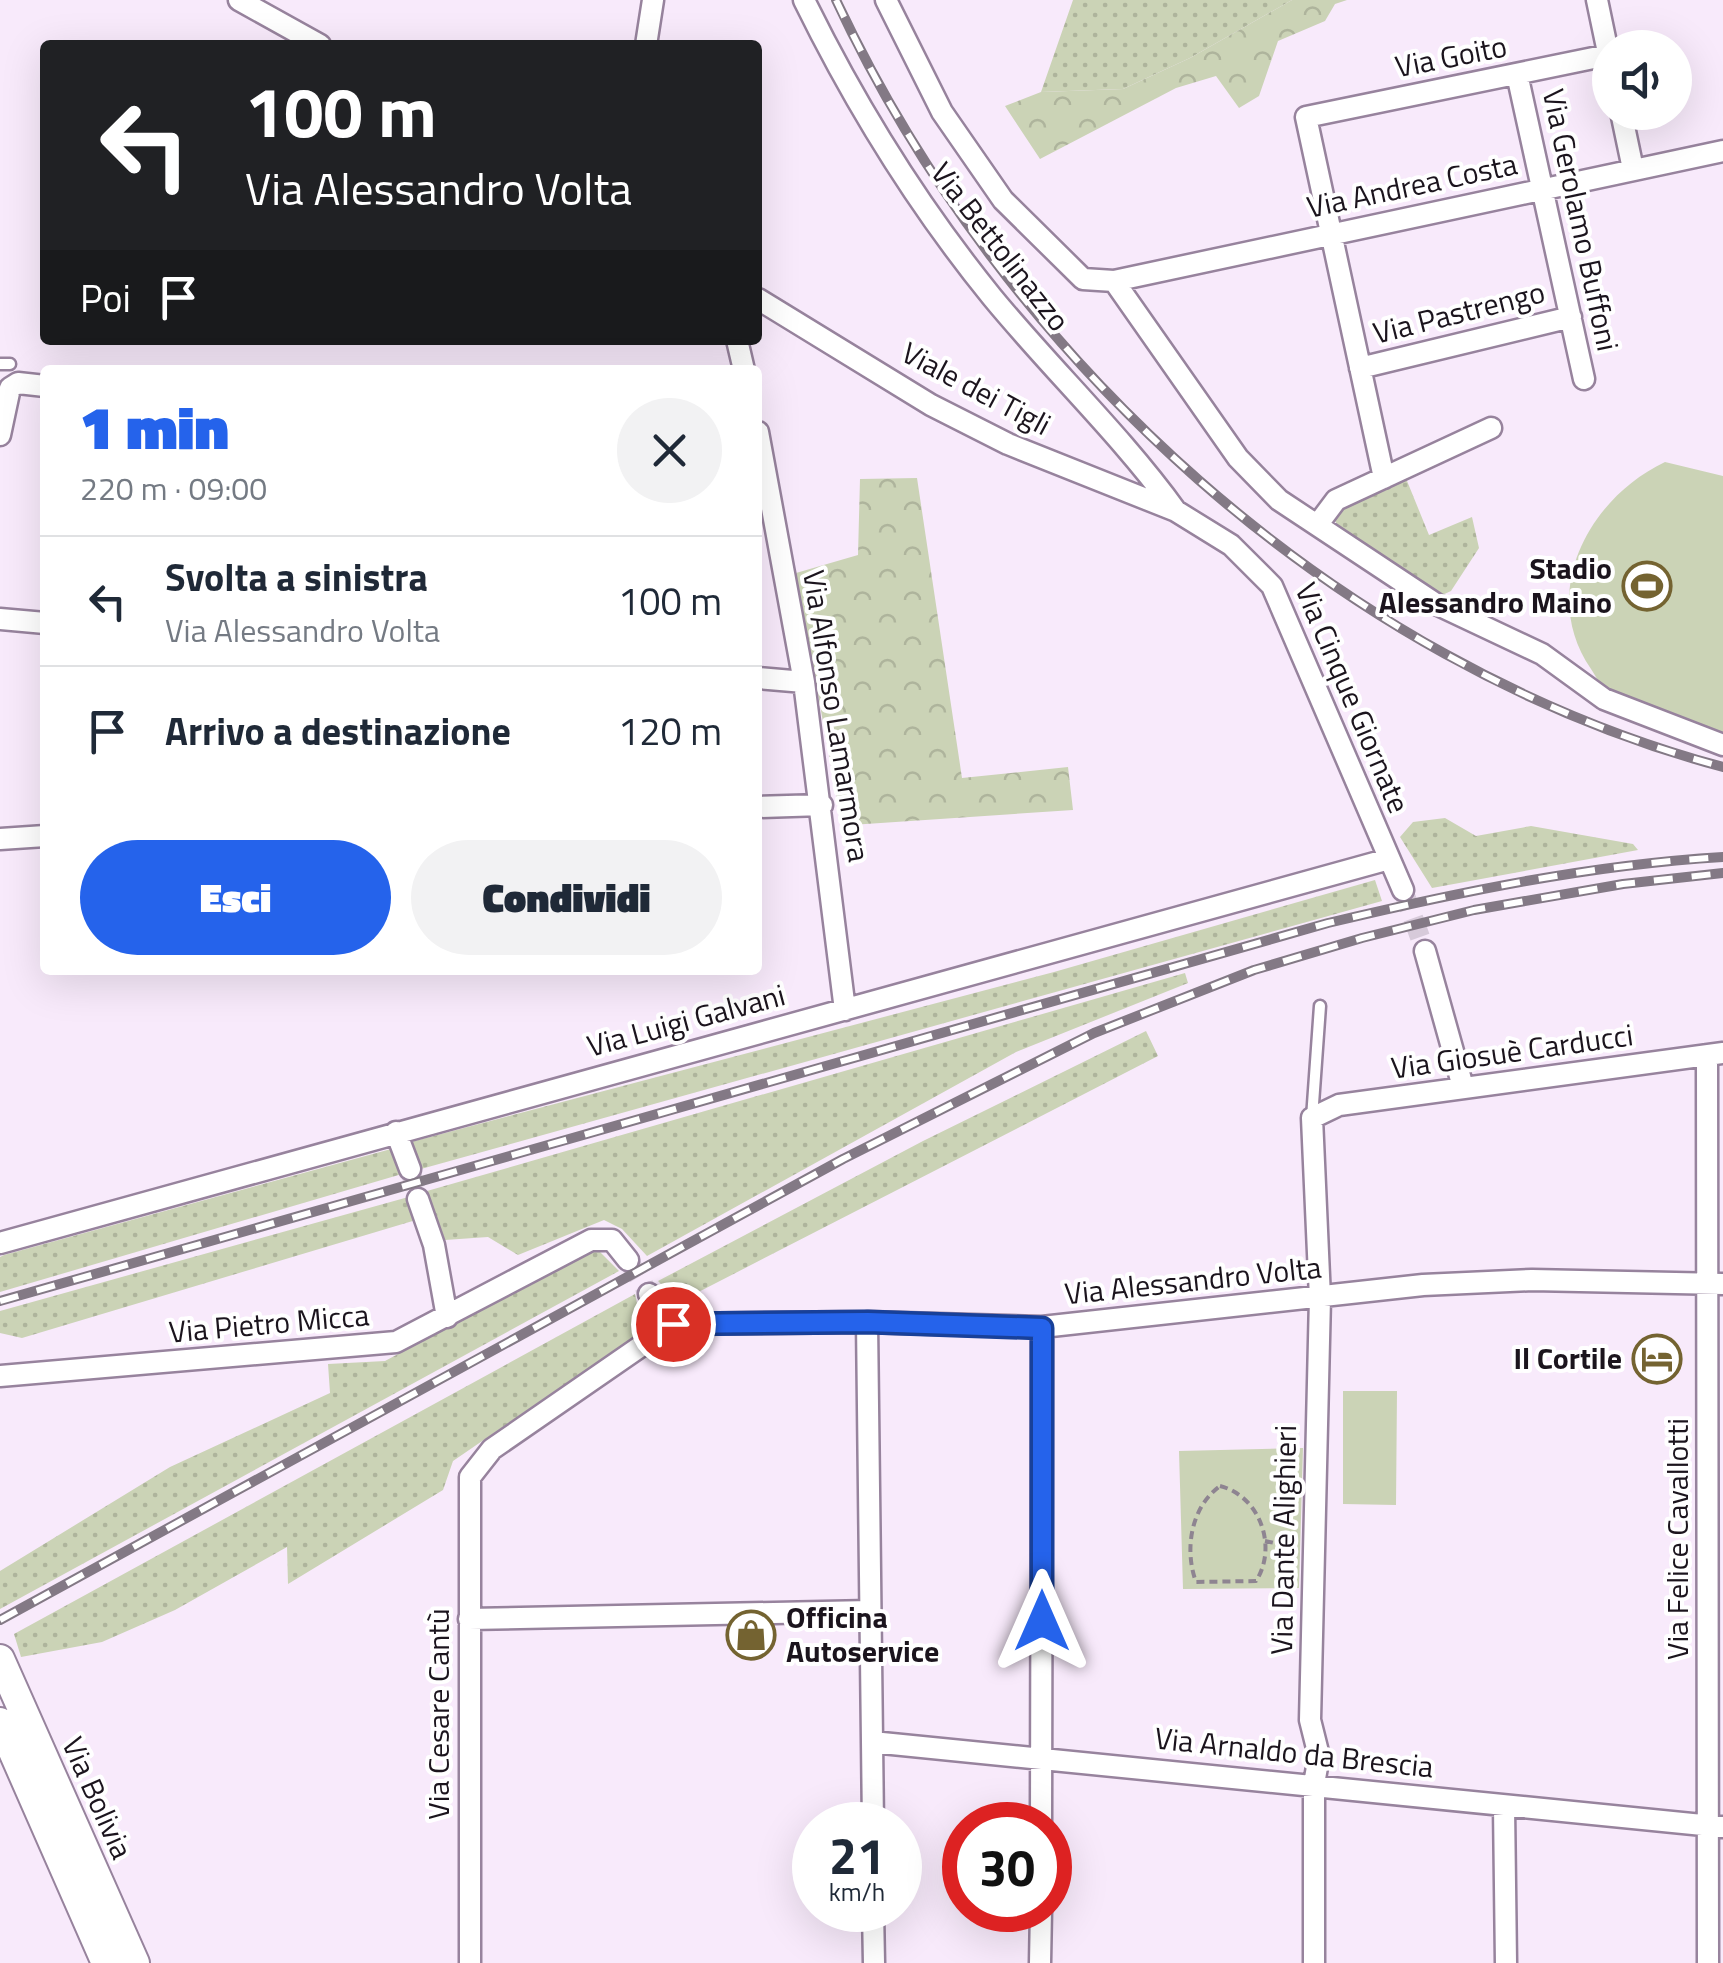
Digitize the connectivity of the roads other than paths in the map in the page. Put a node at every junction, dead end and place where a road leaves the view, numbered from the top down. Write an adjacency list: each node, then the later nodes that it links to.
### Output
1 (239, 0): 7 (street)
2 (654, 0): 8 (street)
3 (804, 0): 27 (street, Via Bettolinazzo)
4 (886, 0): 16 (street)
5 (1597, 0): 6 (street)
6 (1603, 30)
7 (311, 40)
8 (647, 40)
9 (1592, 62): 10 (street, Via Goito)
10 (1517, 74): 14 (street, Via Gerolamo Buffoni); 15 (street, Via Goito)
11 (1625, 130): 13 (street)
12 (1723, 151): 13 (street, Via Andrea Costa)
13 (1633, 168): 14 (street, Via Andrea Costa)
14 (1541, 188): 15 (street, Via Andrea Costa); 18 (street, Via Gerolamo Buffoni)
15 (1330, 234): 16 (street, Via Andrea Costa); 19 (street)
16 (1114, 281): 28 (street)
17 (762, 301): 27 (street, Viale dei Tigli)
18 (1571, 317): 19 (street, Via Pastrengo); 21 (street, Via Gerolamo Buffoni)
19 (1360, 368): 26 (street)
20 (9, 370): 22 (street); 24 (street)
21 (1584, 379)
22 (40, 384)
23 (1491, 428): 26 (street)
24 (0, 435)
25 (762, 468): 32 (street, Via Alfonso Lamarmora)
26 (1384, 478): 28 (street)
27 (1176, 511): 38 (street, Via Cinque Giornate)
28 (1318, 524): 33 (street)
29 (0, 619): 30 (street)
30 (40, 623)
31 (762, 678): 32 (street)
32 (804, 682): 34 (street, Via Alfonso Lamarmora)
33 (1723, 745)
34 (822, 805): 35 (street); 42 (street, Via Alfonso Lamarmora)
35 (762, 807)
36 (40, 836): 37 (street)
37 (0, 838)
38 (1389, 859): 39 (street, Via Cinque Giornate); 42 (street, Via Luigi Galvani)
39 (1403, 890)
40 (1425, 952): 44 (street)
41 (1320, 1006): 45 (lane)
42 (845, 1010): 46 (street, Via Luigi Galvani)
43 (1715, 1054): 44 (street, Via Giosuè Carducci); 51 (street, Via Felice Cavallotti)
44 (1463, 1087): 45 (street, Via Giosuè Carducci)
45 (1312, 1118): 53 (street, Via Dante Alighieri)
46 (396, 1132): 47 (street); 49 (street, Via Luigi Galvani)
47 (410, 1169)
48 (418, 1199): 54 (street)
49 (2, 1237)
50 (628, 1260): 54 (street, Via Pietro Micca)
51 (1715, 1284): 53 (street, Via Alessandro Volta); 69 (street, Via Felice Cavallotti)
52 (649, 1294): 56 (street)
53 (1320, 1298): 57 (street, Via Alessandro Volta); 65 (street, Via Dante Alighieri)
54 (447, 1317): 58 (street, Via Pietro Micca)
55 (868, 1322): 56 (street, Via Alessandro Volta); 57 (street, Via Alessandro Volta); 59 (street)
56 (673, 1324): 60 (street, Via Cesare Cantù)
57 (1042, 1328): 64 (street)
58 (0, 1376)
59 (870, 1611): 60 (street); 63 (street)
60 (469, 1619): 74 (street, Via Cesare Cantù)
61 (0, 1658): 73 (street, Via Bolivia)
62 (0, 1722): 72 (street, Via Bolivia)
63 (872, 1742): 64 (street, Via Arnaldo da Brescia); 66 (street)
64 (1042, 1756): 65 (street, Via Arnaldo da Brescia); 67 (street)
65 (1314, 1784): 68 (street, Via Arnaldo da Brescia); 77 (street, Via Dante Alighieri)
66 (873, 1802)
67 (1041, 1802)
68 (1504, 1807): 69 (street, Via Arnaldo da Brescia); 78 (street)
69 (1716, 1827): 79 (street, Via Felice Cavallotti)
70 (873, 1932): 75 (street)
71 (1040, 1932): 76 (street)
72 (100, 1956)
73 (135, 1963)
74 (470, 1963)
75 (874, 1963)
76 (1040, 1963)
77 (1314, 1963)
78 (1506, 1963)
79 (1708, 1963)

